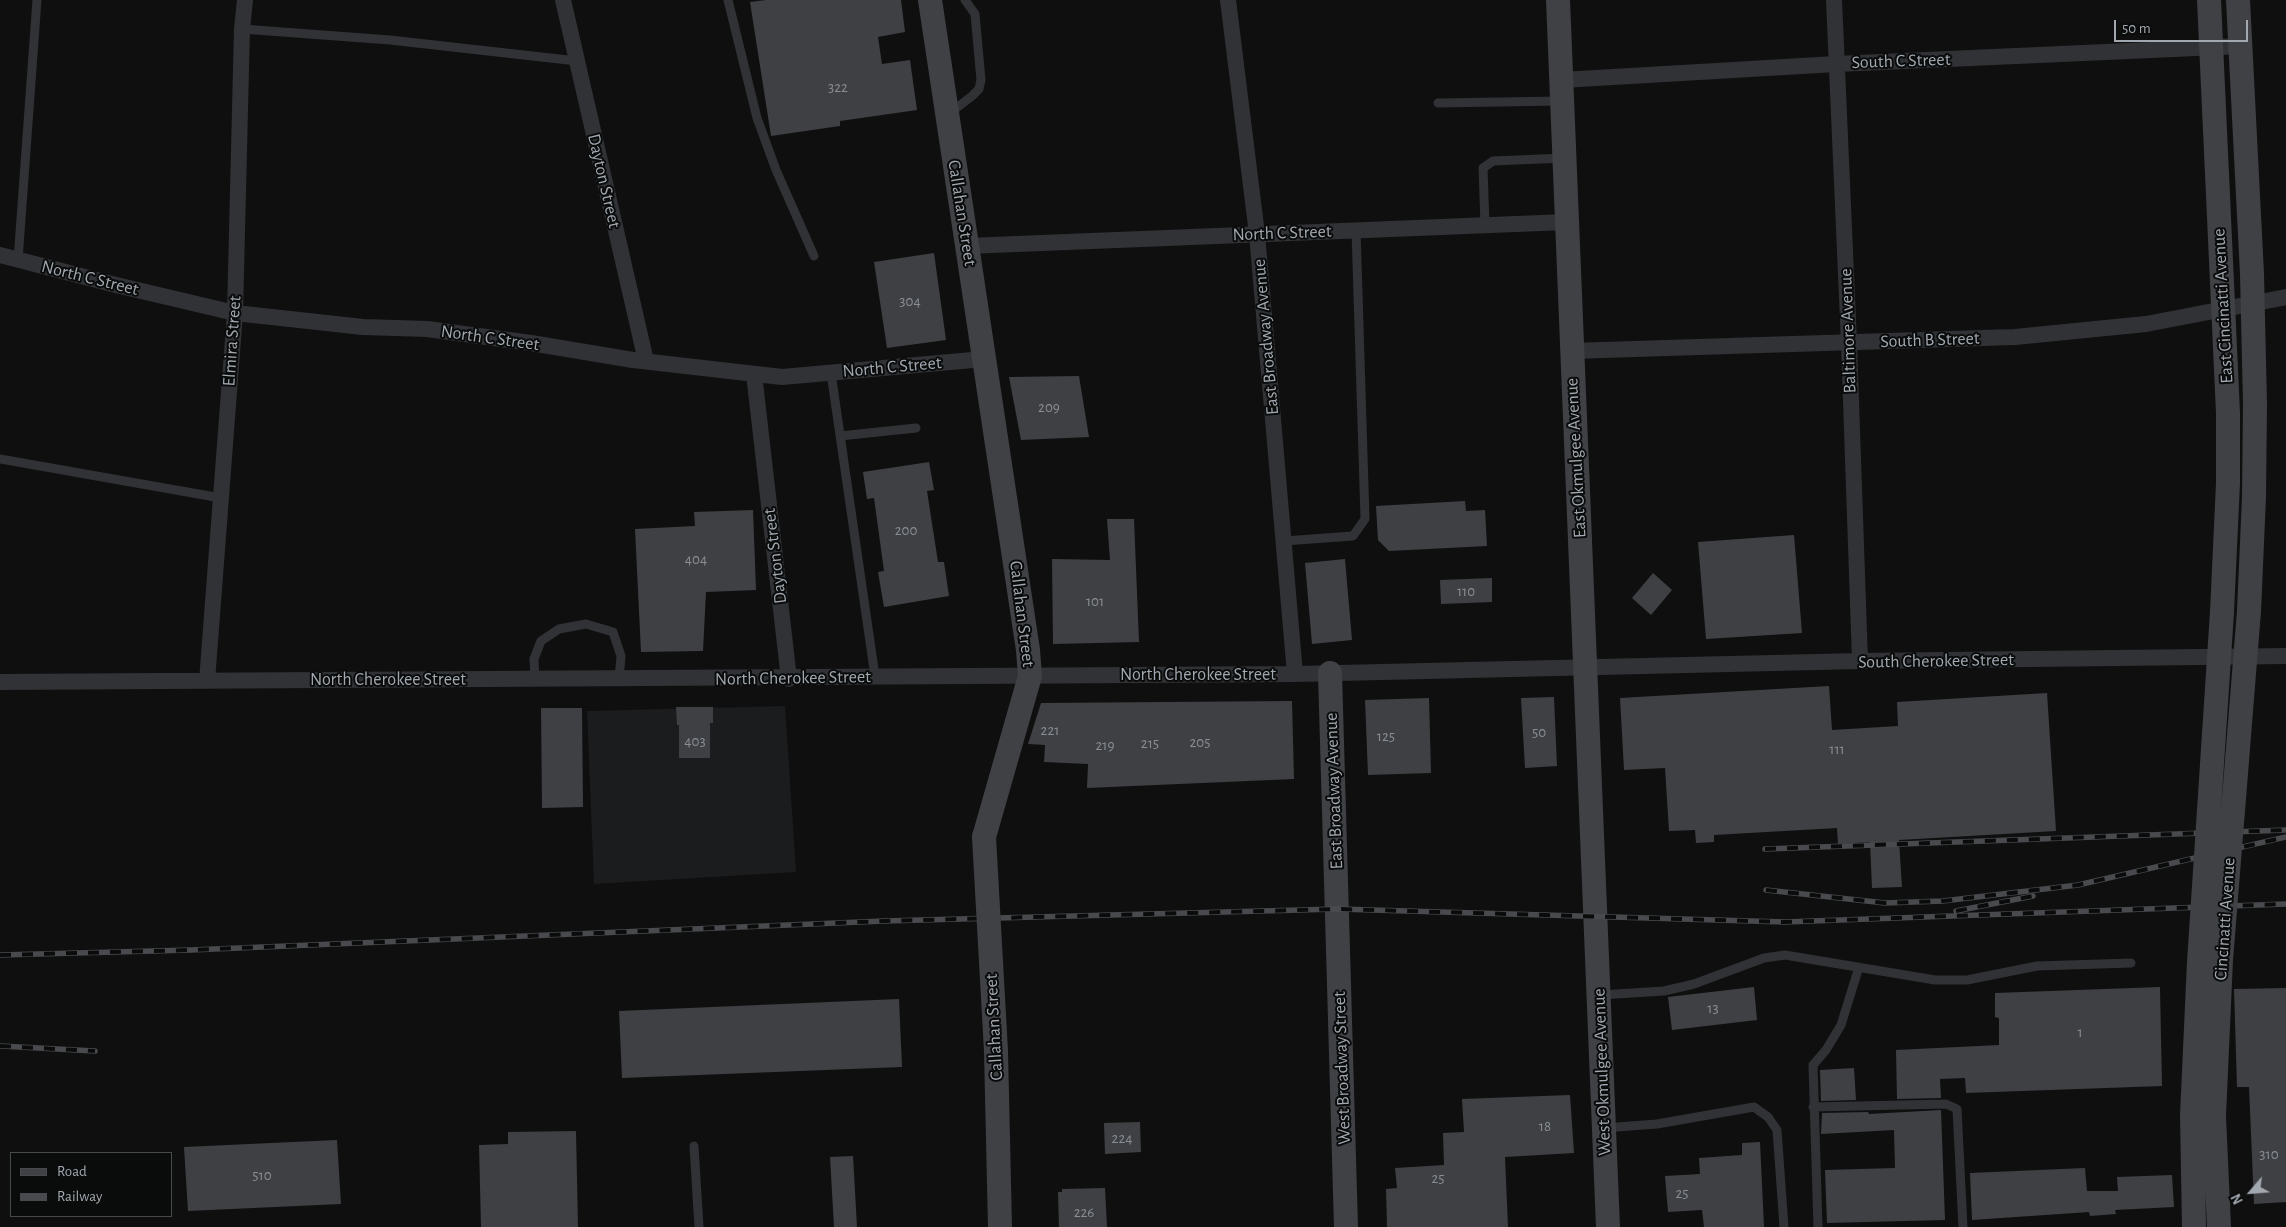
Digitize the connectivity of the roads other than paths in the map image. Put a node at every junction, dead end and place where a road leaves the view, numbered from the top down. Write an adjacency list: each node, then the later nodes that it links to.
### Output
1 (37, 0): 28 (lane)
2 (245, 0): 12 (street, Elmira Street)
3 (563, 0): 15 (street, Dayton Street)
4 (728, 0): 27 (lane)
5 (930, 0): 19 (street, Callahan Street)
6 (965, 0): 19 (lane)
7 (1228, 0): 24 (street, East Broadway Avenue)
8 (1558, 0): 17 (street, East Okmulgee Avenue)
9 (1834, 0): 16 (street, Baltimore Avenue)
10 (2208, 0): 14 (street, East Cincinatti Avenue)
11 (2238, 0): 13 (street, East Cincinatti Avenue)
12 (242, 29): 15 (lane); 32 (street, Elmira Street)
13 (2241, 46): 14 (street, South C Street); 30 (street, East Cincinatti Avenue)
14 (2210, 48): 16 (street, South C Street); 31 (street, East Cincinatti Avenue)
15 (577, 61): 36 (street, Dayton Street)
16 (1836, 64): 17 (street, South C Street); 33 (street, Baltimore Avenue)
17 (1563, 90): 18 (lane); 20 (street, East Okmulgee Avenue)
18 (1438, 104)
19 (948, 115): 25 (street, Callahan Street)
20 (1564, 158): 21 (street, East Okmulgee Avenue); 22 (lane)
21 (1566, 222): 22 (street, North C Street); 34 (street, East Okmulgee Avenue)
22 (1485, 225): 23 (street, North C Street)
23 (1356, 230): 24 (street, North C Street); 43 (lane)
24 (1257, 234): 25 (street, North C Street); 43 (street, East Broadway Avenue)
25 (967, 246): 35 (street, Callahan Street)
26 (0, 255): 28 (street, North C Street)
27 (814, 256)
28 (18, 260): 32 (street, North C Street)
29 (2286, 297): 30 (street, South B Street)
30 (2252, 304): 31 (street, South B Street); 44 (street, East Cincinatti Avenue)
31 (2223, 311): 33 (street, South B Street); 45 (street, East Cincinatti Avenue)
32 (235, 313): 36 (street, North C Street); 42 (street, Elmira Street)
33 (1849, 343): 34 (street, South B Street); 47 (street, Baltimore Avenue)
34 (1572, 352): 48 (street, East Okmulgee Avenue)
35 (984, 359): 37 (street, North C Street); 52 (street, Callahan Street)
36 (646, 361): 38 (street, North C Street)
37 (830, 373): 38 (street, North C Street); 40 (lane)
38 (754, 374): 55 (street, Dayton Street)
39 (916, 428): 40 (lane)
40 (840, 436): 51 (lane)
41 (0, 459): 42 (lane)
42 (221, 498): 56 (street, Elmira Street)
43 (1284, 541): 50 (street, East Broadway Avenue)
44 (2249, 611): 74 (street, Cincinatti Avenue, bridge)
45 (2222, 612): 73 (street, Cincinatti Avenue, bridge)
46 (2286, 656): 47 (street, South Cherokee Street)
47 (1860, 662): 48 (street, South Cherokee Street)
48 (1586, 668): 49 (street, North Cherokee Street); 59 (street, East Okmulgee Avenue)
49 (1330, 673): 50 (street, North Cherokee Street); 58 (street, East Broadway Avenue)
50 (1295, 674): 52 (street, North Cherokee Street)
51 (876, 676): 52 (street, North Cherokee Street); 55 (street, North Cherokee Street)
52 (1030, 676): 67 (street, Callahan Street, bridge)
53 (535, 679): 54 (street, North Cherokee Street); 54 (lane); 56 (street, North Cherokee Street)
54 (619, 679): 55 (street, North Cherokee Street)
55 (789, 679)
56 (207, 680): 57 (street, North Cherokee Street)
57 (0, 682)
58 (1338, 909): 68 (street, West Broadway Street)
59 (1596, 916): 62 (street, West Okmulgee Avenue)
60 (2131, 963): 61 (lane)
61 (1859, 967): 62 (lane); 63 (lane)
62 (1599, 996): 64 (street, West Okmulgee Avenue)
63 (1814, 1107): 71 (lane); 72 (lane)
64 (1604, 1128): 69 (street, West Okmulgee Avenue); 70 (lane)
65 (694, 1146): 66 (lane)
66 (699, 1227)
67 (1000, 1227)
68 (1346, 1227)
69 (1608, 1227)
70 (1784, 1227)
71 (1818, 1227)
72 (1963, 1227)
73 (2194, 1227)
74 (2218, 1227)

